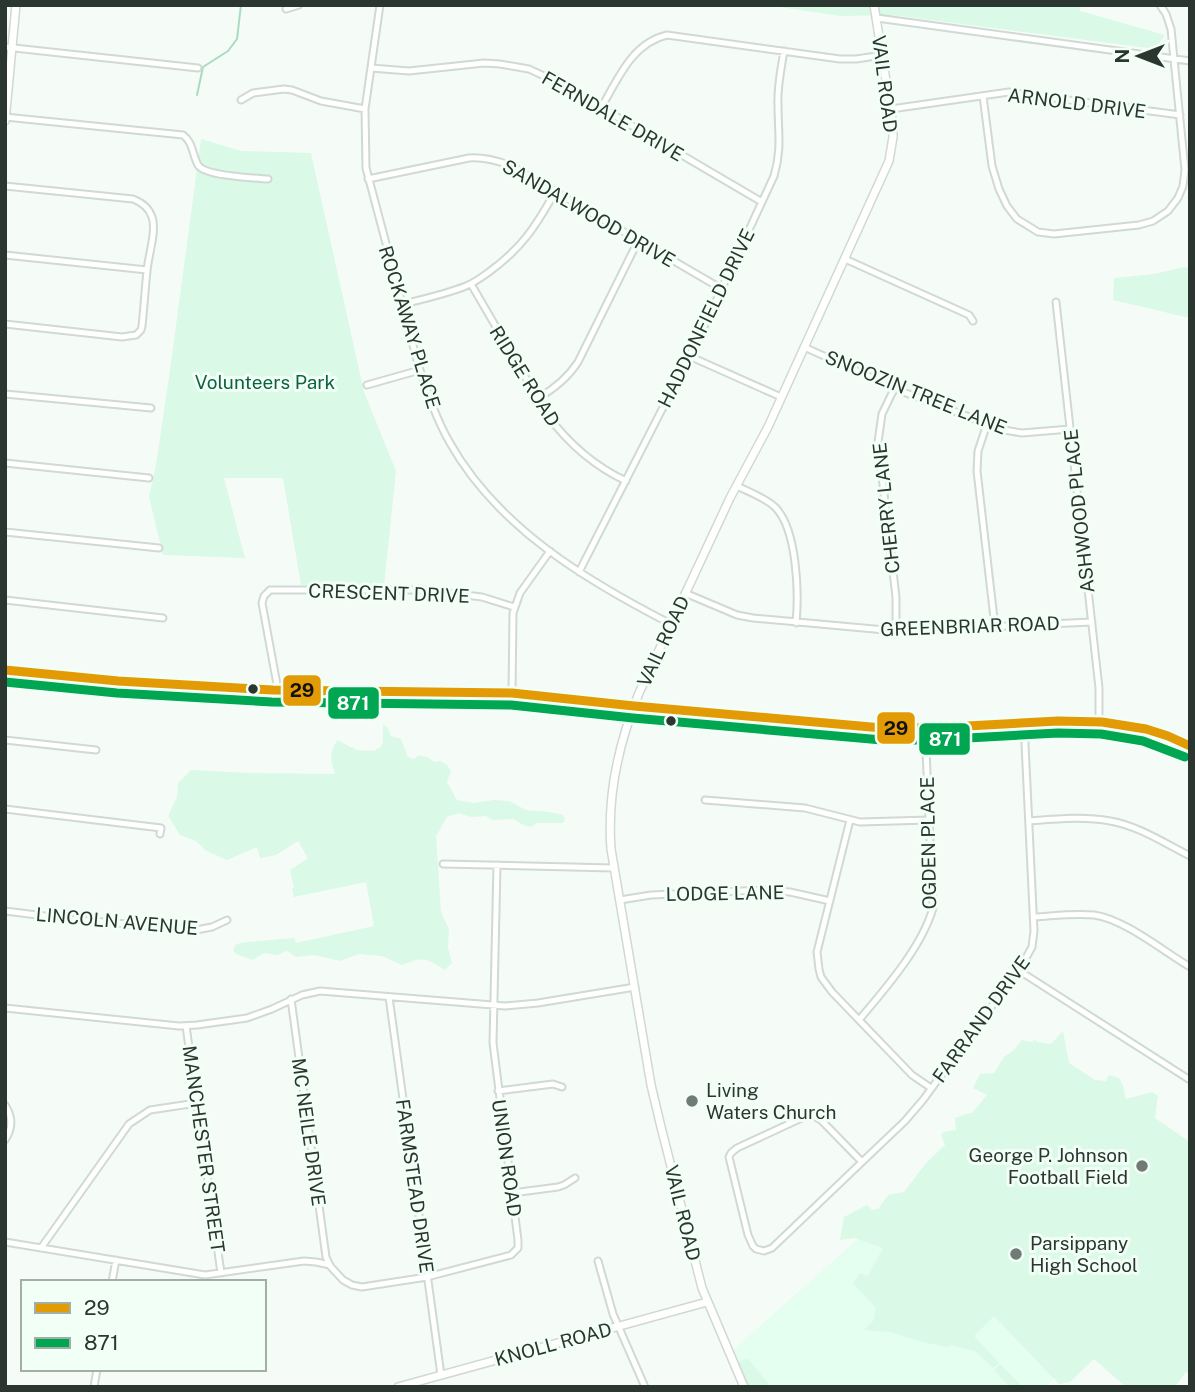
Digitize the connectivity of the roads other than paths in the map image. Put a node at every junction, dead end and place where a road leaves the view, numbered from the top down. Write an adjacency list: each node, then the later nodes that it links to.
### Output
1 (16, 5): 8 (street)
2 (299, 5): 6 (street)
3 (380, 5): 14 (street, ROCKAWAY PLACE)
4 (874, 5): 7 (street, VAIL ROAD)
5 (1160, 5): 11 (street)
6 (285, 9)
7 (877, 18): 10 (street, VAIL ROAD); 11 (street)
8 (9, 47): 13 (street); 21 (street)
9 (784, 51): 10 (street); 17 (street); 26 (street, HADDONFIELD DRIVE)
10 (883, 55): 19 (street, VAIL ROAD)
11 (1174, 59): 12 (street); 20 (street)
12 (1190, 61)
13 (198, 68)
14 (371, 68): 17 (street, FERNDALE DRIVE); 18 (street, ROCKAWAY PLACE)
15 (983, 96): 19 (street, ARNOLD DRIVE); 20 (street, ARNOLD DRIVE); 20 (street)
16 (241, 100): 18 (street)
17 (601, 108): 26 (street, FERNDALE DRIVE)
18 (365, 109): 23 (street, ROCKAWAY PLACE)
19 (891, 109): 29 (street, VAIL ROAD)
20 (1180, 115)
21 (5, 118): 22 (street)
22 (268, 179)
23 (368, 179): 25 (street, SANDALWOOD DRIVE); 34 (street, ROCKAWAY PLACE)
24 (5, 186): 30 (street)
25 (555, 192): 27 (street, SANDALWOOD DRIVE); 31 (street)
26 (762, 202): 32 (street, HADDONFIELD DRIVE)
27 (638, 241): 32 (street, SANDALWOOD DRIVE); 44 (street)
28 (5, 255): 30 (street)
29 (845, 260): 35 (street); 37 (street, VAIL ROAD)
30 (147, 270): 36 (street)
31 (471, 284): 34 (street); 44 (street, RIDGE ROAD)
32 (722, 289): 38 (street, HADDONFIELD DRIVE)
33 (1056, 302): 47 (street, ASHWOOD PLACE)
34 (403, 304): 39 (street, ROCKAWAY PLACE)
35 (973, 321)
36 (5, 324)
37 (804, 347): 41 (street, SNOOZIN TREE LANE); 43 (street, VAIL ROAD)
38 (689, 356): 43 (street); 50 (street, HADDONFIELD DRIVE)
39 (420, 370): 40 (street); 54 (street, ROCKAWAY PLACE)
40 (367, 385)
41 (895, 387): 46 (street, SNOOZIN TREE LANE); 64 (street, CHERRY LANE)
42 (5, 394): 45 (street)
43 (782, 397): 51 (street, VAIL ROAD)
44 (538, 398): 50 (street, RIDGE ROAD)
45 (152, 408)
46 (987, 424): 47 (street, SNOOZIN TREE LANE); 63 (street)
47 (1070, 429): 61 (street, ASHWOOD PLACE)
48 (5, 463): 49 (street)
49 (149, 478)
50 (626, 481): 55 (street, HADDONFIELD DRIVE)
51 (737, 486): 56 (street, VAIL ROAD); 60 (street)
52 (5, 531): 53 (street)
53 (159, 548)
54 (550, 551): 55 (street, ROCKAWAY PLACE); 58 (street)
55 (579, 572): 62 (street, ROCKAWAY PLACE)
56 (685, 593): 60 (street, GREENBRIAR ROAD); 62 (street, VAIL ROAD)
57 (5, 600): 59 (street)
58 (514, 607): 66 (street, CRESCENT DRIVE); 67 (street)
59 (163, 618)
60 (796, 622): 64 (street, GREENBRIAR ROAD)
61 (1092, 622): 63 (street, GREENBRIAR ROAD); 69 (street, ASHWOOD PLACE)
62 (671, 624): 68 (street, VAIL ROAD)
63 (995, 627): 64 (street, GREENBRIAR ROAD)
64 (896, 631)
65 (5, 670): 66 (street)
66 (278, 690): 67 (street)
67 (512, 693): 68 (street)
68 (634, 706): 71 (street); 84 (street, VAIL ROAD)
69 (1099, 721): 70 (street); 73 (street)
70 (1024, 723): 71 (street); 79 (street, FARRAND DRIVE)
71 (925, 728): 78 (street, OGDEN PLACE)
72 (5, 740): 74 (street)
73 (1190, 746)
74 (96, 750)
75 (705, 800): 77 (street)
76 (5, 809): 80 (street)
77 (850, 820): 78 (street); 86 (street)
78 (929, 820): 97 (street, OGDEN PLACE)
79 (1029, 821): 81 (street); 88 (street, FARRAND DRIVE)
80 (160, 834)
81 (1190, 856)
82 (443, 864): 83 (street)
83 (497, 865): 84 (street); 95 (street, UNION ROAD)
84 (614, 868): 85 (street, VAIL ROAD)
85 (620, 900): 86 (street, LODGE LANE); 92 (street, VAIL ROAD)
86 (830, 901): 97 (street)
87 (5, 911): 89 (street, LINCOLN AVENUE)
88 (1034, 917): 90 (street); 91 (street, FARRAND DRIVE)
89 (227, 920)
90 (1190, 967)
91 (1018, 970): 99 (street); 101 (street, FARRAND DRIVE)
92 (635, 987): 95 (street); 117 (street, VAIL ROAD)
93 (389, 997): 94 (street); 95 (street); 115 (street, FARMSTEAD DRIVE)
94 (291, 999): 98 (street); 113 (street, MC NEILE DRIVE)
95 (494, 1005): 102 (street, UNION ROAD)
96 (5, 1008): 98 (street)
97 (859, 1020): 101 (street)
98 (186, 1026): 103 (street, MANCHESTER STREET)
99 (1190, 1080)
100 (562, 1087): 102 (street)
101 (931, 1088): 106 (street, FARRAND DRIVE)
102 (498, 1091): 108 (street, UNION ROAD)
103 (197, 1103): 110 (street); 114 (street, MANCHESTER STREET)
104 (5, 1105): 105 (street)
105 (5, 1140)
106 (862, 1162): 106 (street, FARRAND DRIVE)
107 (575, 1178): 108 (street)
108 (512, 1193): 115 (street, UNION ROAD)
109 (5, 1242): 110 (street)
110 (41, 1248): 111 (street)
111 (116, 1261): 114 (street); 116 (street)
112 (598, 1261): 118 (street)
113 (330, 1265): 114 (street); 115 (street, UNION ROAD)
114 (221, 1273)
115 (427, 1278): 119 (street, FARMSTEAD DRIVE)
116 (113, 1280)
117 (707, 1301): 118 (street, KNOLL ROAD); 122 (street, VAIL ROAD)
118 (618, 1326): 119 (street, KNOLL ROAD); 121 (street)
119 (441, 1375): 120 (street, KNOLL ROAD)
120 (398, 1387)
121 (645, 1387)
122 (744, 1387)

